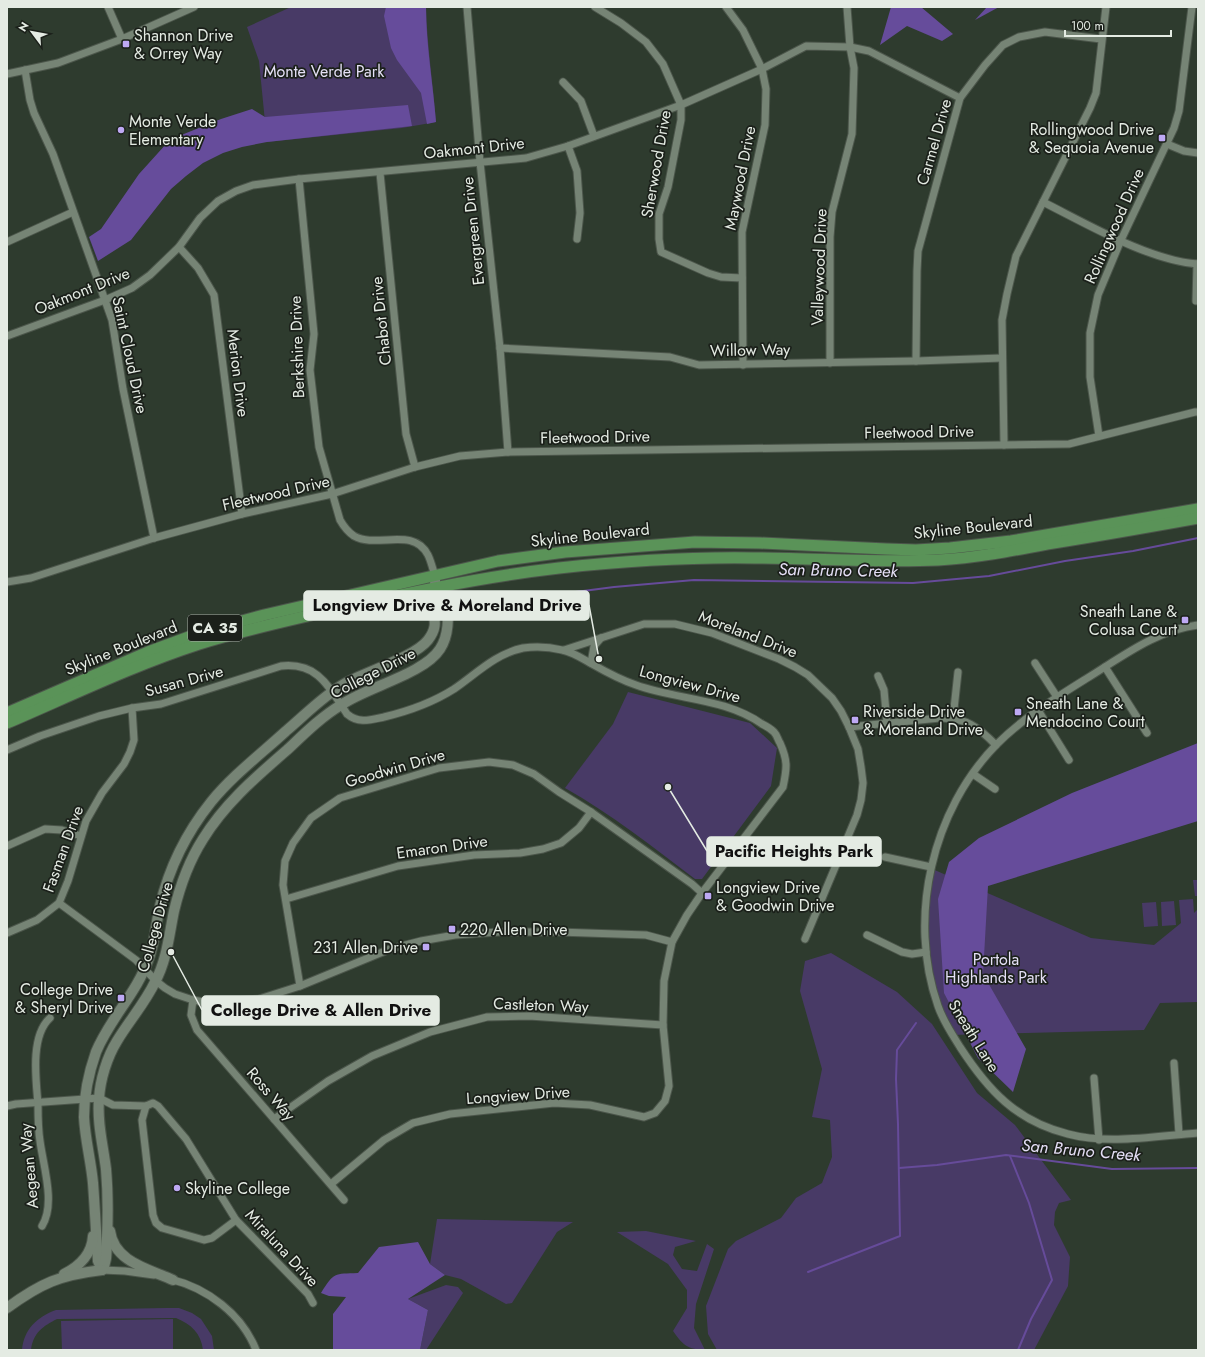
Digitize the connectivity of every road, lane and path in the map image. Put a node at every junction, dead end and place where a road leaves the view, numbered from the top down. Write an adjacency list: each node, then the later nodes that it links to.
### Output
1 (108, 7): 9 (street)
2 (194, 7): 9 (street)
3 (467, 7): 22 (street, Evergreen Drive)
4 (596, 7): 17 (street, Sherwood Drive)
5 (726, 7): 12 (street, Maywood Drive)
6 (847, 7): 11 (street, Valleywood Drive)
7 (1106, 7): 10 (street)
8 (1192, 7): 19 (street, Rollingwood Drive)
9 (122, 39): 13 (street)
10 (1102, 39): 16 (street, Carmel Drive); 25 (street)
11 (850, 47): 12 (street, Oakmont Drive); 16 (street, Oakmont Drive); 39 (street, Valleywood Drive)
12 (762, 69): 17 (street, Oakmont Drive); 32 (street, Maywood Drive)
13 (25, 70): 14 (street); 26 (street, Saint Cloud Drive)
14 (7, 74)
15 (563, 82): 18 (street)
16 (960, 98): 38 (street, Carmel Drive)
17 (681, 106): 18 (street, Oakmont Drive); 32 (street, Sherwood Drive)
18 (594, 136): 20 (street, Oakmont Drive)
19 (1167, 144): 21 (street); 28 (street, Rollingwood Drive)
20 (568, 146): 22 (street, Oakmont Drive); 27 (street)
21 (1198, 152)
22 (480, 162): 23 (street, Oakmont Drive); 36 (street, Evergreen Drive)
23 (380, 173): 24 (street, Oakmont Drive); 45 (street, Chabot Drive)
24 (299, 179): 30 (street, Oakmont Drive); 46 (street, Berkshire Drive)
25 (1043, 202): 28 (street); 37 (street)
26 (73, 212): 29 (street); 33 (street, Saint Cloud Drive)
27 (578, 239)
28 (1121, 240): 31 (street); 42 (street, Rollingwood Drive)
29 (7, 242)
30 (179, 246): 33 (street, Oakmont Drive); 48 (street, Merion Drive)
31 (1197, 264): 34 (street)
32 (742, 278): 40 (street, Maywood Drive)
33 (105, 300): 35 (street, Oakmont Drive); 50 (street, Saint Cloud Drive)
34 (1196, 301)
35 (7, 336)
36 (500, 348): 40 (street, Willow Way); 44 (street, Evergreen Drive)
37 (1002, 358): 38 (street, Willow Way); 43 (street)
38 (916, 361): 39 (street, Willow Way)
39 (830, 363): 40 (street, Willow Way)
40 (743, 365)
41 (1198, 412): 42 (street, Fleetwood Drive)
42 (1099, 436): 43 (street, Fleetwood Drive)
43 (1004, 445): 44 (street, Fleetwood Drive)
44 (508, 452): 45 (street, Fleetwood Drive)
45 (415, 467): 46 (street, Fleetwood Drive)
46 (332, 494): 48 (street, Fleetwood Drive); 51 (street, Berkshire Drive)
47 (1198, 509): 51 (main road, Skyline Boulevard / CA 35)
48 (242, 514): 50 (street, Fleetwood Drive)
49 (1198, 518): 53 (main road, Skyline Boulevard / CA 35)
50 (154, 538): 52 (street, Fleetwood Drive)
51 (435, 576): 53 (street, Berkshire Drive); 66 (main road, Skyline Boulevard / CA 35)
52 (7, 582)
53 (436, 588): 63 (street, College Drive); 63 (street, College Drive); 68 (main road, Skyline Boulevard / CA 35)
54 (1198, 625): 59 (street, Sneath Lane)
55 (601, 638): 56 (street, Moreland Drive); 57 (street); 70 (street, Moreland Drive)
56 (564, 650): 57 (street, Longview Drive); 63 (street, Longview Drive)
57 (591, 663): 82 (street, Longview Drive)
58 (1035, 663): 62 (street)
59 (1105, 667): 62 (street, Sneath Lane); 71 (street)
60 (958, 672): 67 (street)
61 (878, 676): 69 (street)
62 (1057, 697): 65 (street, Sneath Lane)
63 (336, 698): 64 (street, Susan Drive); 90 (street, College Drive); 91 (street, College Drive)
64 (132, 708): 73 (street, Susan Drive); 78 (street, Fasman Drive)
65 (1038, 710): 72 (street, Sneath Lane); 74 (street)
66 (7, 713)
67 (953, 718): 69 (street); 72 (street)
68 (7, 723)
69 (887, 723): 70 (street)
70 (849, 727): 87 (street, Moreland Drive)
71 (1147, 733)
72 (996, 745): 75 (street, Sneath Lane)
73 (7, 750)
74 (1069, 760)
75 (973, 774): 76 (street); 81 (street, Sneath Lane)
76 (995, 789)
77 (591, 812): 82 (street, Goodwin Drive); 83 (street, Emaron Drive); 83 (street, Goodwin Drive)
78 (81, 836): 79 (street); 84 (street, Fasman Drive)
79 (7, 846)
80 (885, 857): 81 (street)
81 (931, 867): 89 (street, Sneath Lane)
82 (702, 894): 88 (street, Longview Drive)
83 (286, 899): 92 (street, Goodwin Drive)
84 (58, 903): 85 (street, Fasman Drive); 90 (street)
85 (7, 933)
86 (867, 934): 89 (street)
87 (805, 939)
88 (672, 942): 92 (street); 95 (street, Longview Drive)
89 (926, 952): 106 (street, Sneath Lane)
90 (145, 969): 91 (street); 99 (street, College Drive)
91 (156, 981): 93 (street); 98 (street, College Drive)
92 (300, 986): 93 (street)
93 (193, 1000): 103 (street, Ross Way)
94 (50, 1018): 100 (street, Aegean Way)
95 (663, 1025): 103 (street, Castleton Way); 107 (street, Longview Drive)
96 (1174, 1063): 105 (street)
97 (1094, 1078): 106 (street)
98 (99, 1098): 99 (street); 102 (street, Miraluna Drive); 109 (street, College Drive)
99 (85, 1099): 100 (street); 110 (street, College Drive)
100 (38, 1102): 101 (street); 112 (street, Aegean Way)
101 (7, 1106)
102 (146, 1106): 111 (street, Miraluna Drive); 111 (street)
103 (274, 1119): 107 (street, Ross Way)
104 (1198, 1133): 105 (street, Sneath Lane)
105 (1179, 1134): 106 (street, Sneath Lane)
106 (1099, 1140)
107 (331, 1184): 108 (street, Ross Way)
108 (344, 1200)
109 (108, 1216): 113 (street, College Drive); 114 (street)
110 (94, 1218): 113 (street, College Drive); 115 (street)
111 (236, 1220): 116 (street, Miraluna Drive)
112 (42, 1226)
113 (102, 1270): 114 (street); 115 (street)
114 (173, 1280): 118 (street)
115 (46, 1283): 117 (street)
116 (313, 1303)
117 (7, 1308)
118 (256, 1350)

